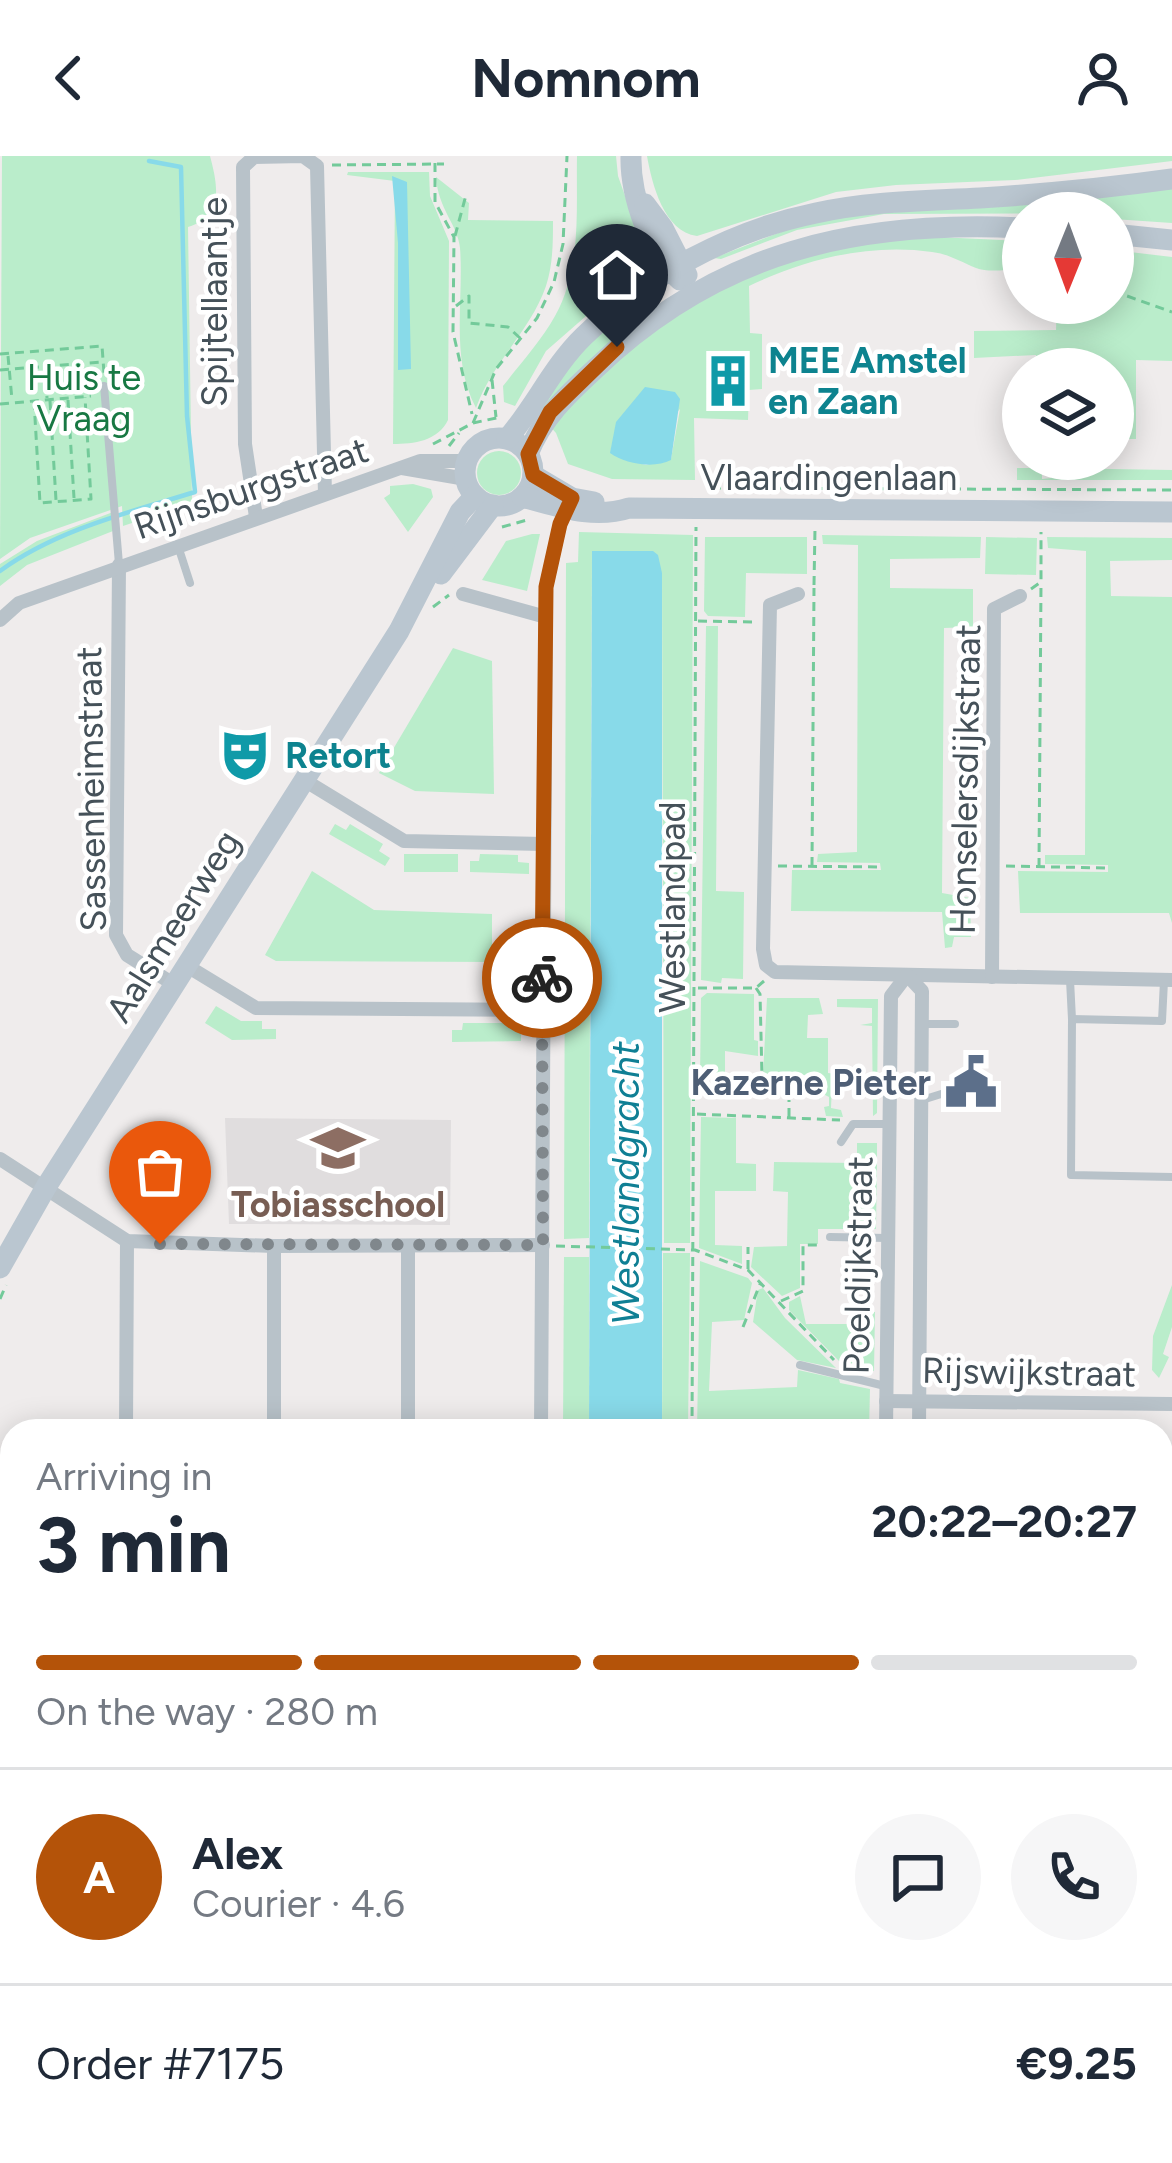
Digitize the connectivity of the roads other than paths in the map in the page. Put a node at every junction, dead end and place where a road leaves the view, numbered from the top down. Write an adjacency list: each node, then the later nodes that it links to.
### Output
1 (631, 156): 6 (main road)
2 (1172, 179): 6 (main road)
3 (1002, 227): 7 (main road)
4 (1134, 236): 5 (main road)
5 (1172, 240)
6 (677, 268): 7 (main road); 9 (main road)
7 (694, 292): 10 (main road)
8 (105, 390): 18 (lane, Rijnsburgstraat)
9 (507, 439): 10 (main road); 11 (main road)
10 (531, 464): 13 (main road); 14 (main road, Vlaardingenlaan)
11 (475, 485): 12 (street, Rijnsburgstraat); 13 (main road); 25 (main road, Aalsmeerweg)
12 (325, 494): 16 (street, Rijnsburgstraat); 16 (street, Spijtellaantje)
13 (522, 497): 14 (main road, Vlaardingenlaan)
14 (569, 504): 15 (main road, Vlaardingenlaan); 23 (street)
15 (1172, 512)
16 (256, 518): 17 (street, Rijnsburgstraat)
17 (177, 545): 18 (street, Rijnsburgstraat); 19 (lane)
18 (119, 566): 24 (street, Rijnsburgstraat); 27 (street, Sassenheimstraat)
19 (190, 583)
20 (806, 591): 28 (street)
21 (463, 594): 23 (street)
22 (1020, 596): 29 (street, Honselersdijkstraat)
23 (546, 617): 26 (street)
24 (0, 620)
25 (304, 780): 26 (street); 27 (main road, Aalsmeerweg)
26 (544, 844): 32 (street)
27 (181, 975): 32 (street, Sassenheimstraat); 43 (main road, Aalsmeerweg)
28 (907, 975): 29 (street); 34 (street, Poeldijkstraat); 37 (street, Poeldijkstraat)
29 (992, 977): 30 (street)
30 (1070, 979): 31 (street); 33 (lane)
31 (1168, 980): 33 (lane)
32 (542, 1010): 47 (street)
33 (1072, 1019): 42 (lane)
34 (923, 1024): 35 (lane); 38 (street, Poeldijkstraat)
35 (955, 1024)
36 (954, 1090): 38 (lane)
37 (891, 1100): 38 (street); 39 (street, Poeldijkstraat)
38 (922, 1100): 53 (street, Poeldijkstraat)
39 (890, 1124): 40 (lane); 45 (street, Poeldijkstraat)
40 (841, 1142)
41 (0, 1159): 43 (street)
42 (1172, 1177)
43 (46, 1187): 46 (street); 50 (main road, Aalsmeerweg)
44 (830, 1237): 45 (lane)
45 (888, 1238): 52 (street, Poeldijkstraat)
46 (128, 1241): 48 (street); 55 (street)
47 (543, 1245): 49 (street); 58 (street)
48 (274, 1246): 49 (street); 56 (street)
49 (408, 1246): 57 (street)
50 (0, 1268)
51 (800, 1365): 52 (lane)
52 (886, 1393): 53 (street, Rijswijkstraat); 59 (street, Poeldijkstraat)
53 (920, 1401): 54 (street, Rijswijkstraat); 60 (street, Poeldijkstraat)
54 (1172, 1404)
55 (126, 1419)
56 (274, 1419)
57 (408, 1419)
58 (541, 1419)
59 (886, 1419)
60 (920, 1419)

